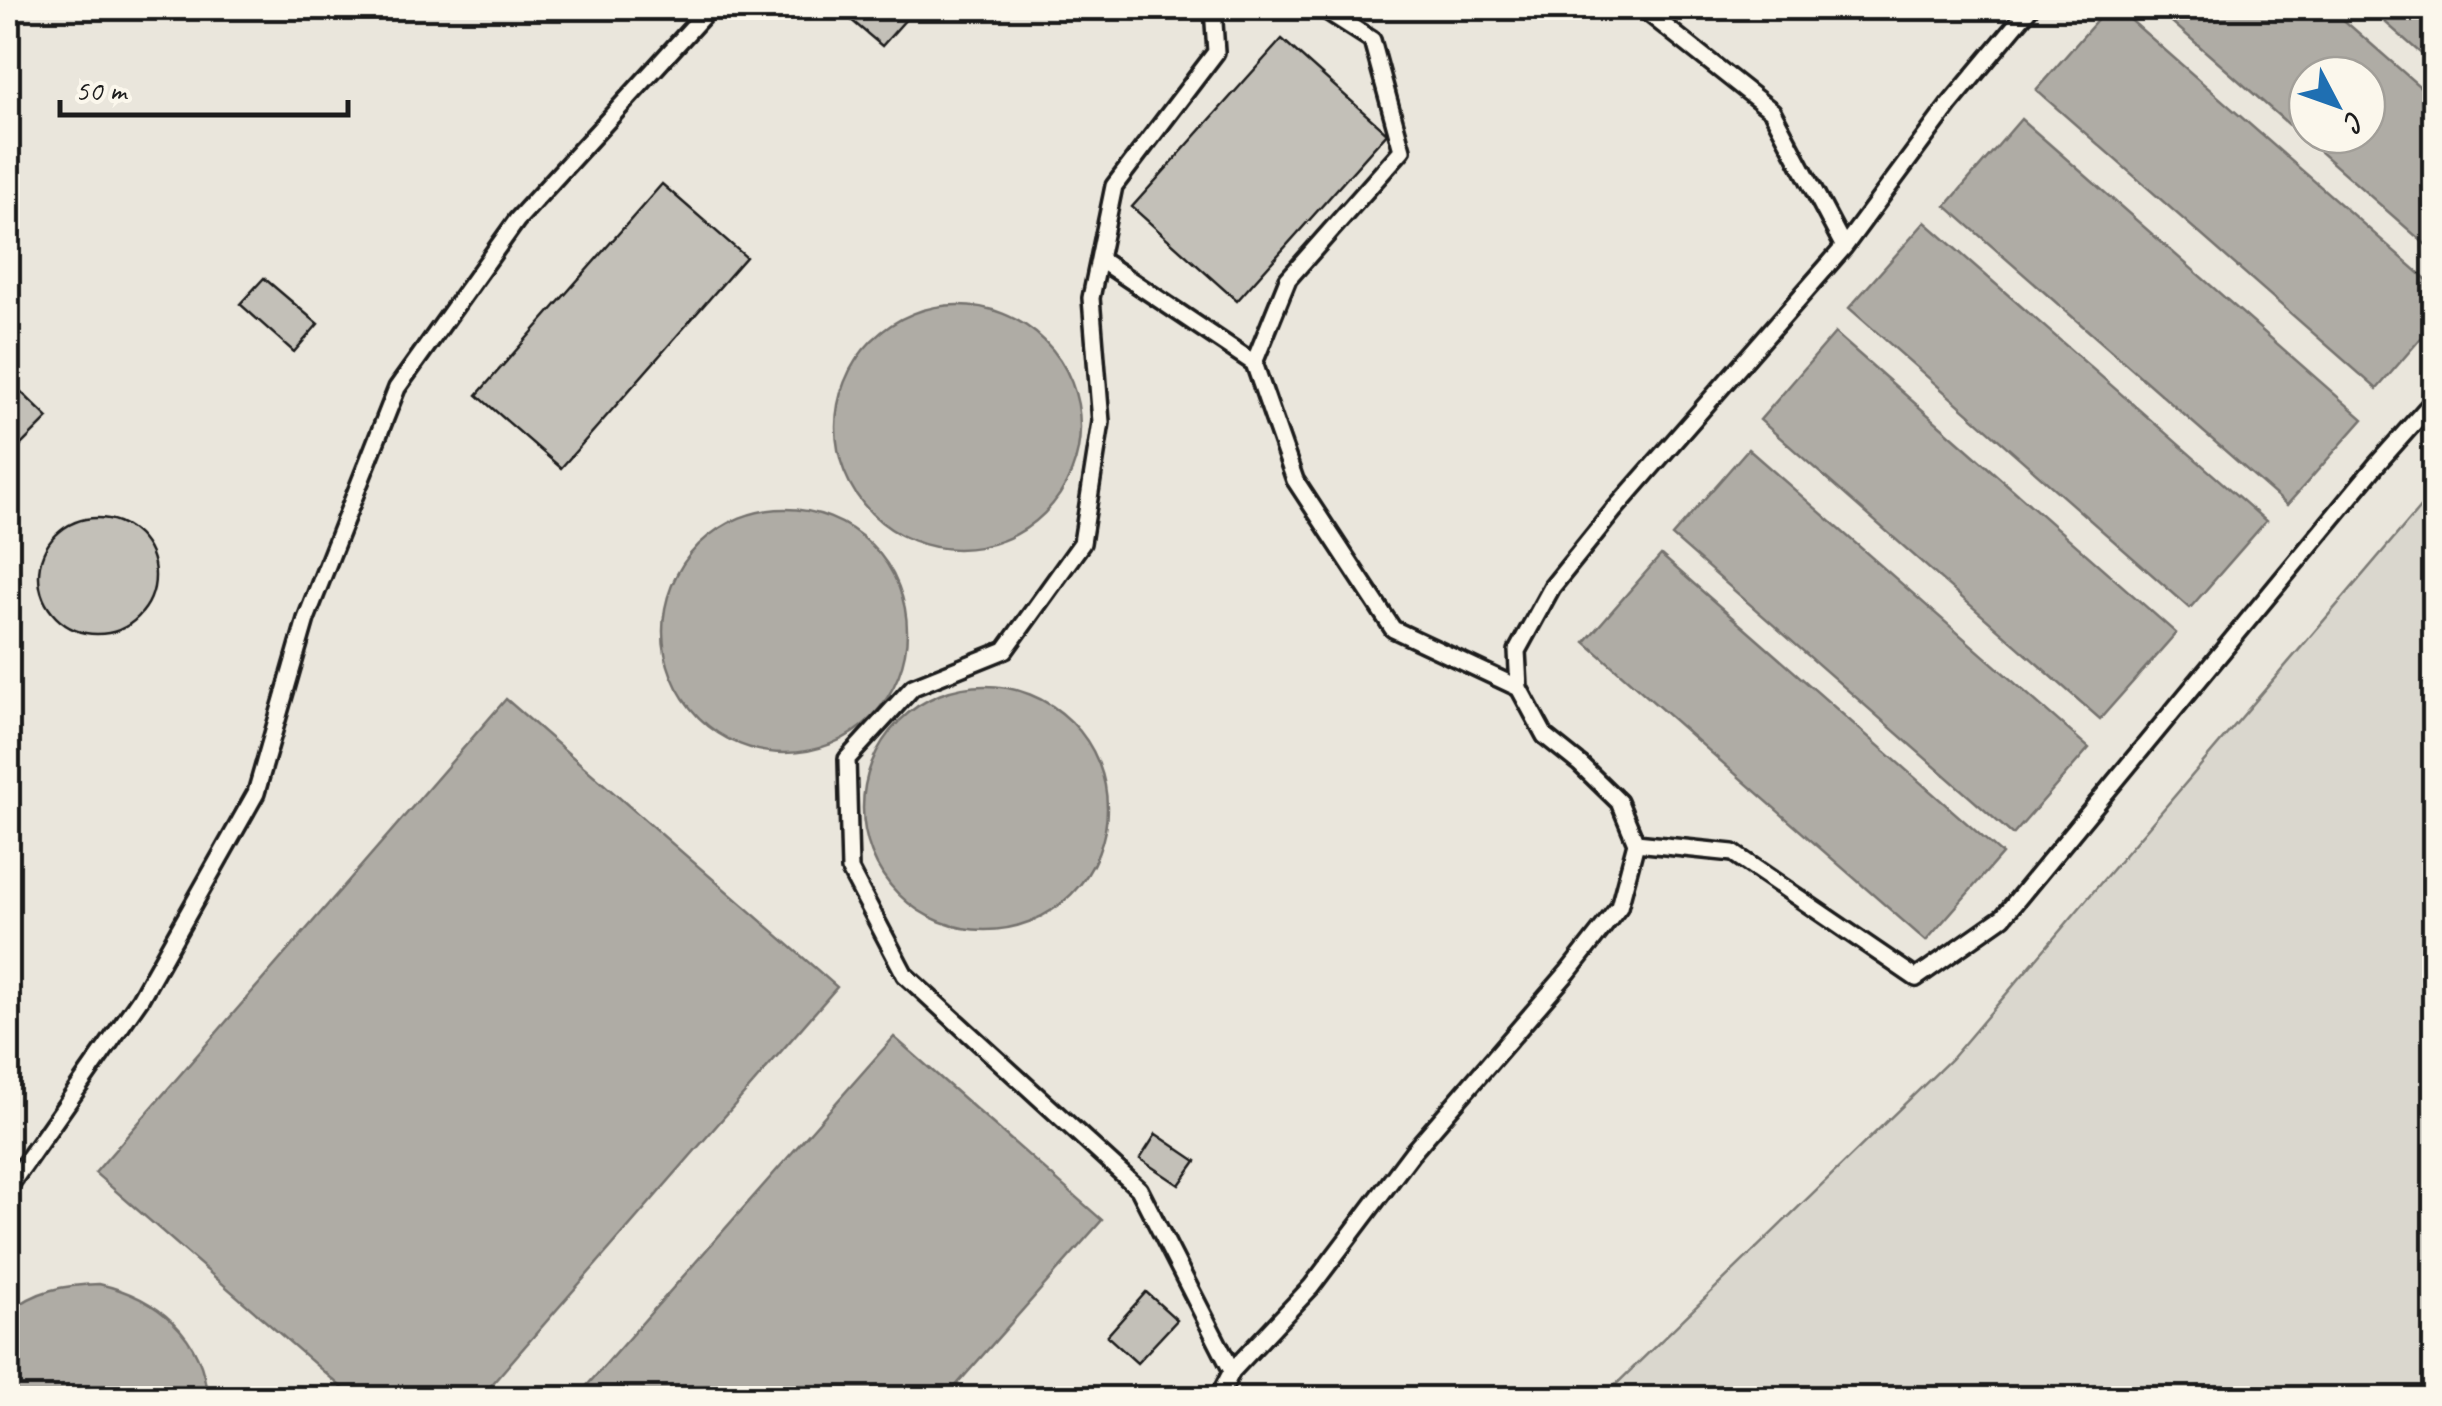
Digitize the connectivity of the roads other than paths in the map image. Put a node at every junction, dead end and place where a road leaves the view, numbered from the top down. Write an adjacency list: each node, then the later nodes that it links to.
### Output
1 (710, 8): 12 (lane)
2 (1212, 8): 7 (lane)
3 (1322, 8): 8 (lane)
4 (1642, 8): 6 (lane)
5 (2030, 8): 6 (lane)
6 (1844, 247): 10 (lane)
7 (1099, 259): 8 (lane); 13 (lane)
8 (1254, 364): 10 (lane)
9 (2434, 400): 11 (lane)
10 (1519, 688): 11 (lane)
11 (1636, 843): 13 (lane)
12 (8, 1188)
13 (1232, 1371): 14 (lane)
14 (1218, 1398)

